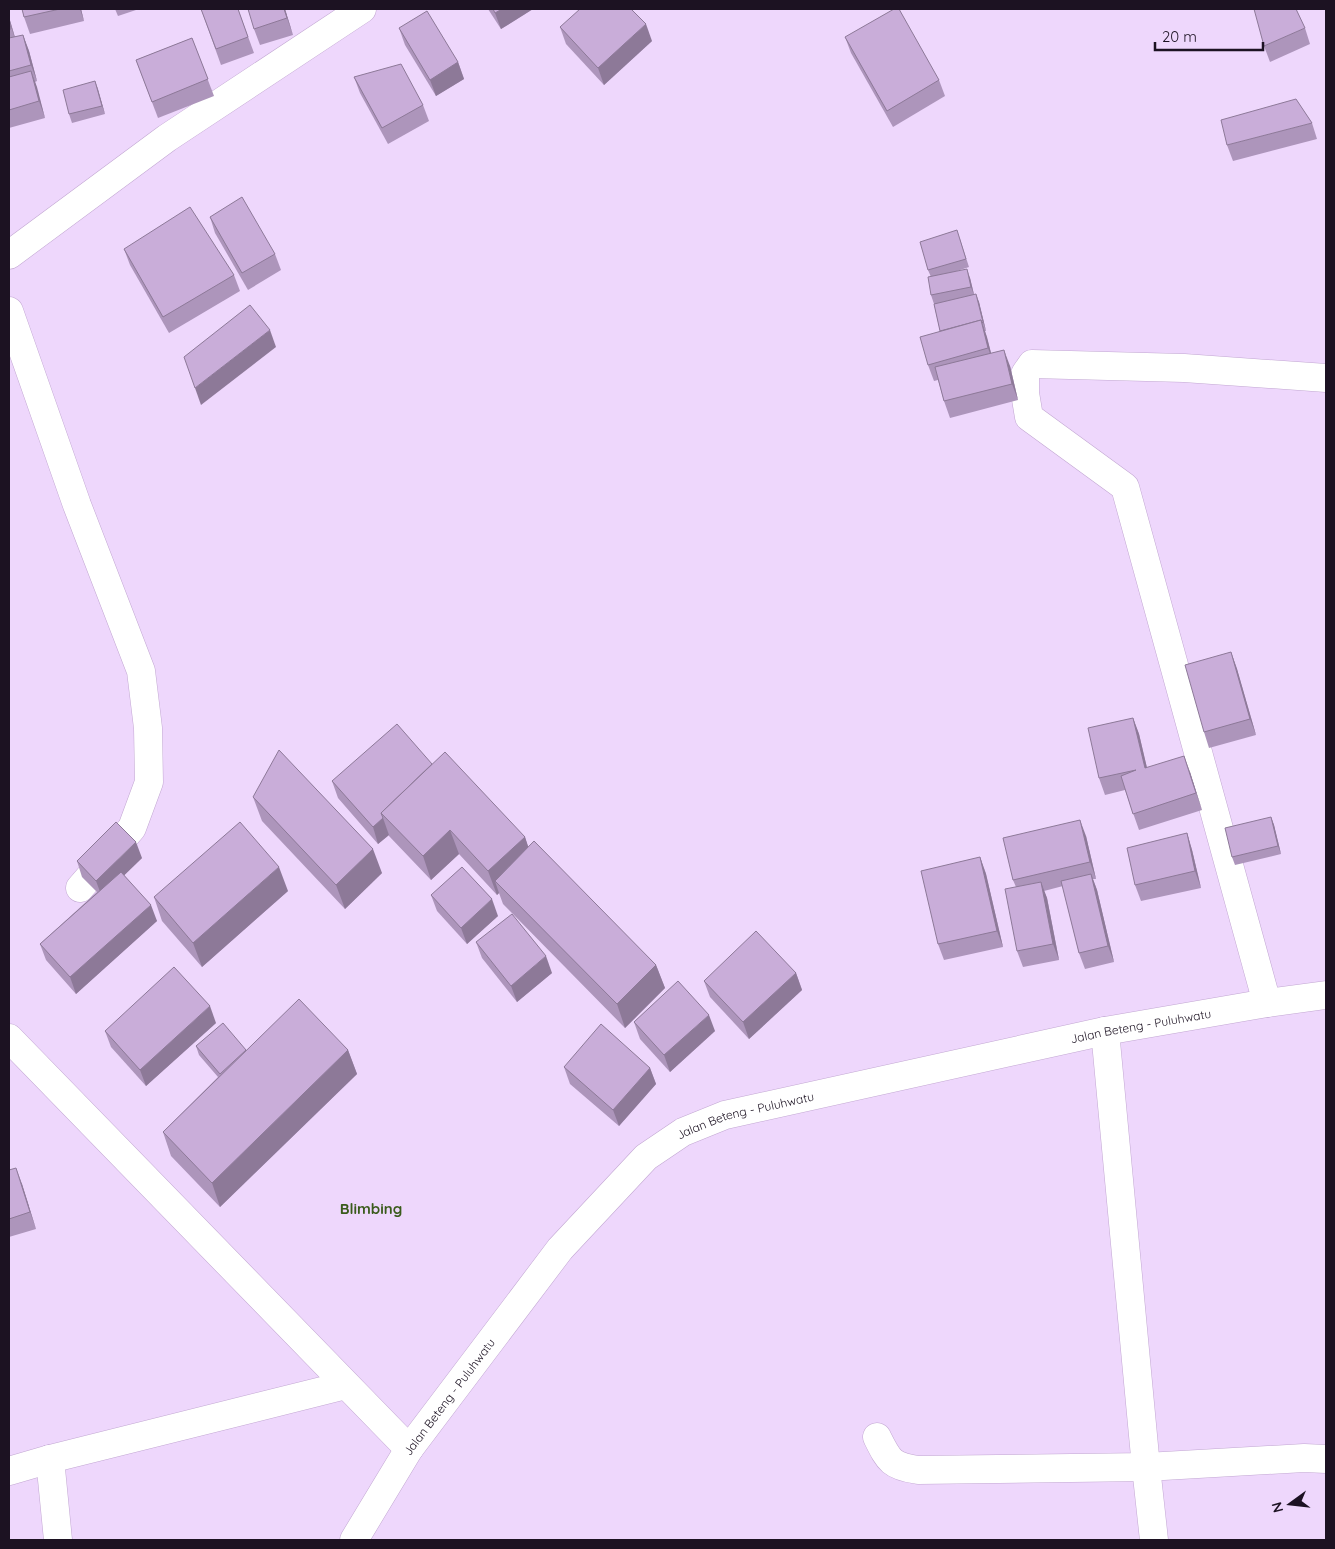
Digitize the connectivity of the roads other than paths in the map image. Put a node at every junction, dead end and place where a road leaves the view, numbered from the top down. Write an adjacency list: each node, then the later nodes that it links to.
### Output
1 (362, 9): 2 (street)
2 (9, 255)
3 (9, 311): 5 (street)
4 (1326, 378): 7 (street)
5 (80, 888)
6 (1326, 996): 7 (street, Jalan Beteng - Puluhwatu)
7 (1267, 1003): 8 (street, Jalan Beteng - Puluhwatu)
8 (1105, 1031): 12 (street, Jalan Beteng - Puluhwatu); 15 (street)
9 (9, 1038): 10 (street)
10 (346, 1386): 12 (street); 13 (street)
11 (877, 1437): 15 (street)
12 (409, 1449): 18 (street, Jalan Beteng - Puluhwatu)
13 (50, 1459): 16 (street); 17 (street)
14 (1326, 1460): 15 (street)
15 (1146, 1467): 19 (street)
16 (9, 1470)
17 (58, 1540)
18 (354, 1540)
19 (1154, 1540)

